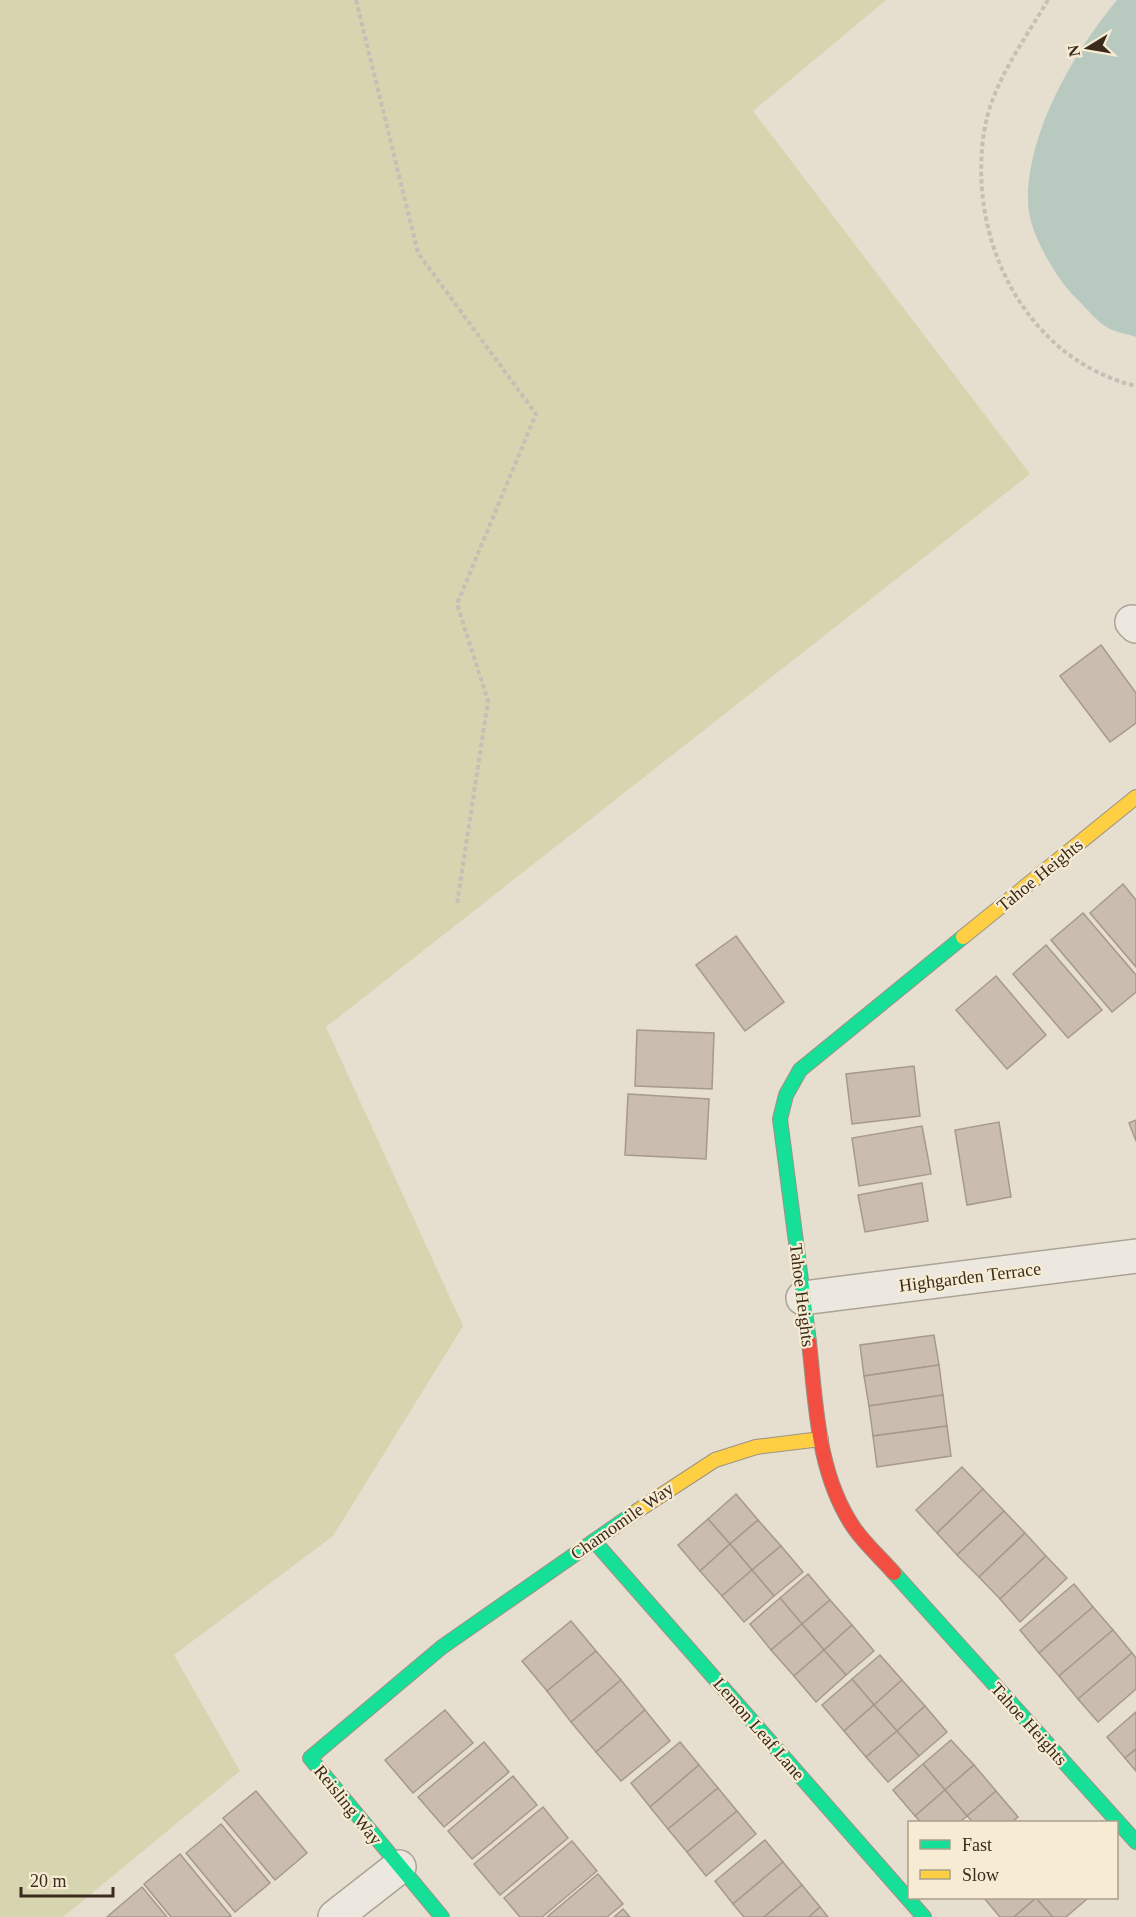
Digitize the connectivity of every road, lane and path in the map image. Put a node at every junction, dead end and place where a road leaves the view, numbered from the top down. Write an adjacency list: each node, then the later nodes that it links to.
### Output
1 (356, 0): 5 (path)
2 (1048, 0): 3 (path)
3 (1136, 386)
4 (1136, 797): 7 (street, Tahoe Heights)
5 (457, 904)
6 (1136, 1256): 7 (street, Highgarden Terrace)
7 (803, 1298): 8 (street, Tahoe Heights)
8 (821, 1439): 9 (street, Chamomile Way); 11 (street, Tahoe Heights)
9 (594, 1541): 10 (street, Chamomile Way); 16 (street, Lemon Leaf Lane)
10 (442, 1647): 14 (street, Reisling Way)
11 (1117, 1821)
12 (1118, 1822): 13 (street, Tahoe Heights)
13 (1136, 1842)
14 (399, 1867): 17 (street); 18 (street)
15 (908, 1899): 19 (street, Lemon Leaf Lane)
16 (908, 1899)
17 (336, 1917)
18 (442, 1917)
19 (924, 1917)

